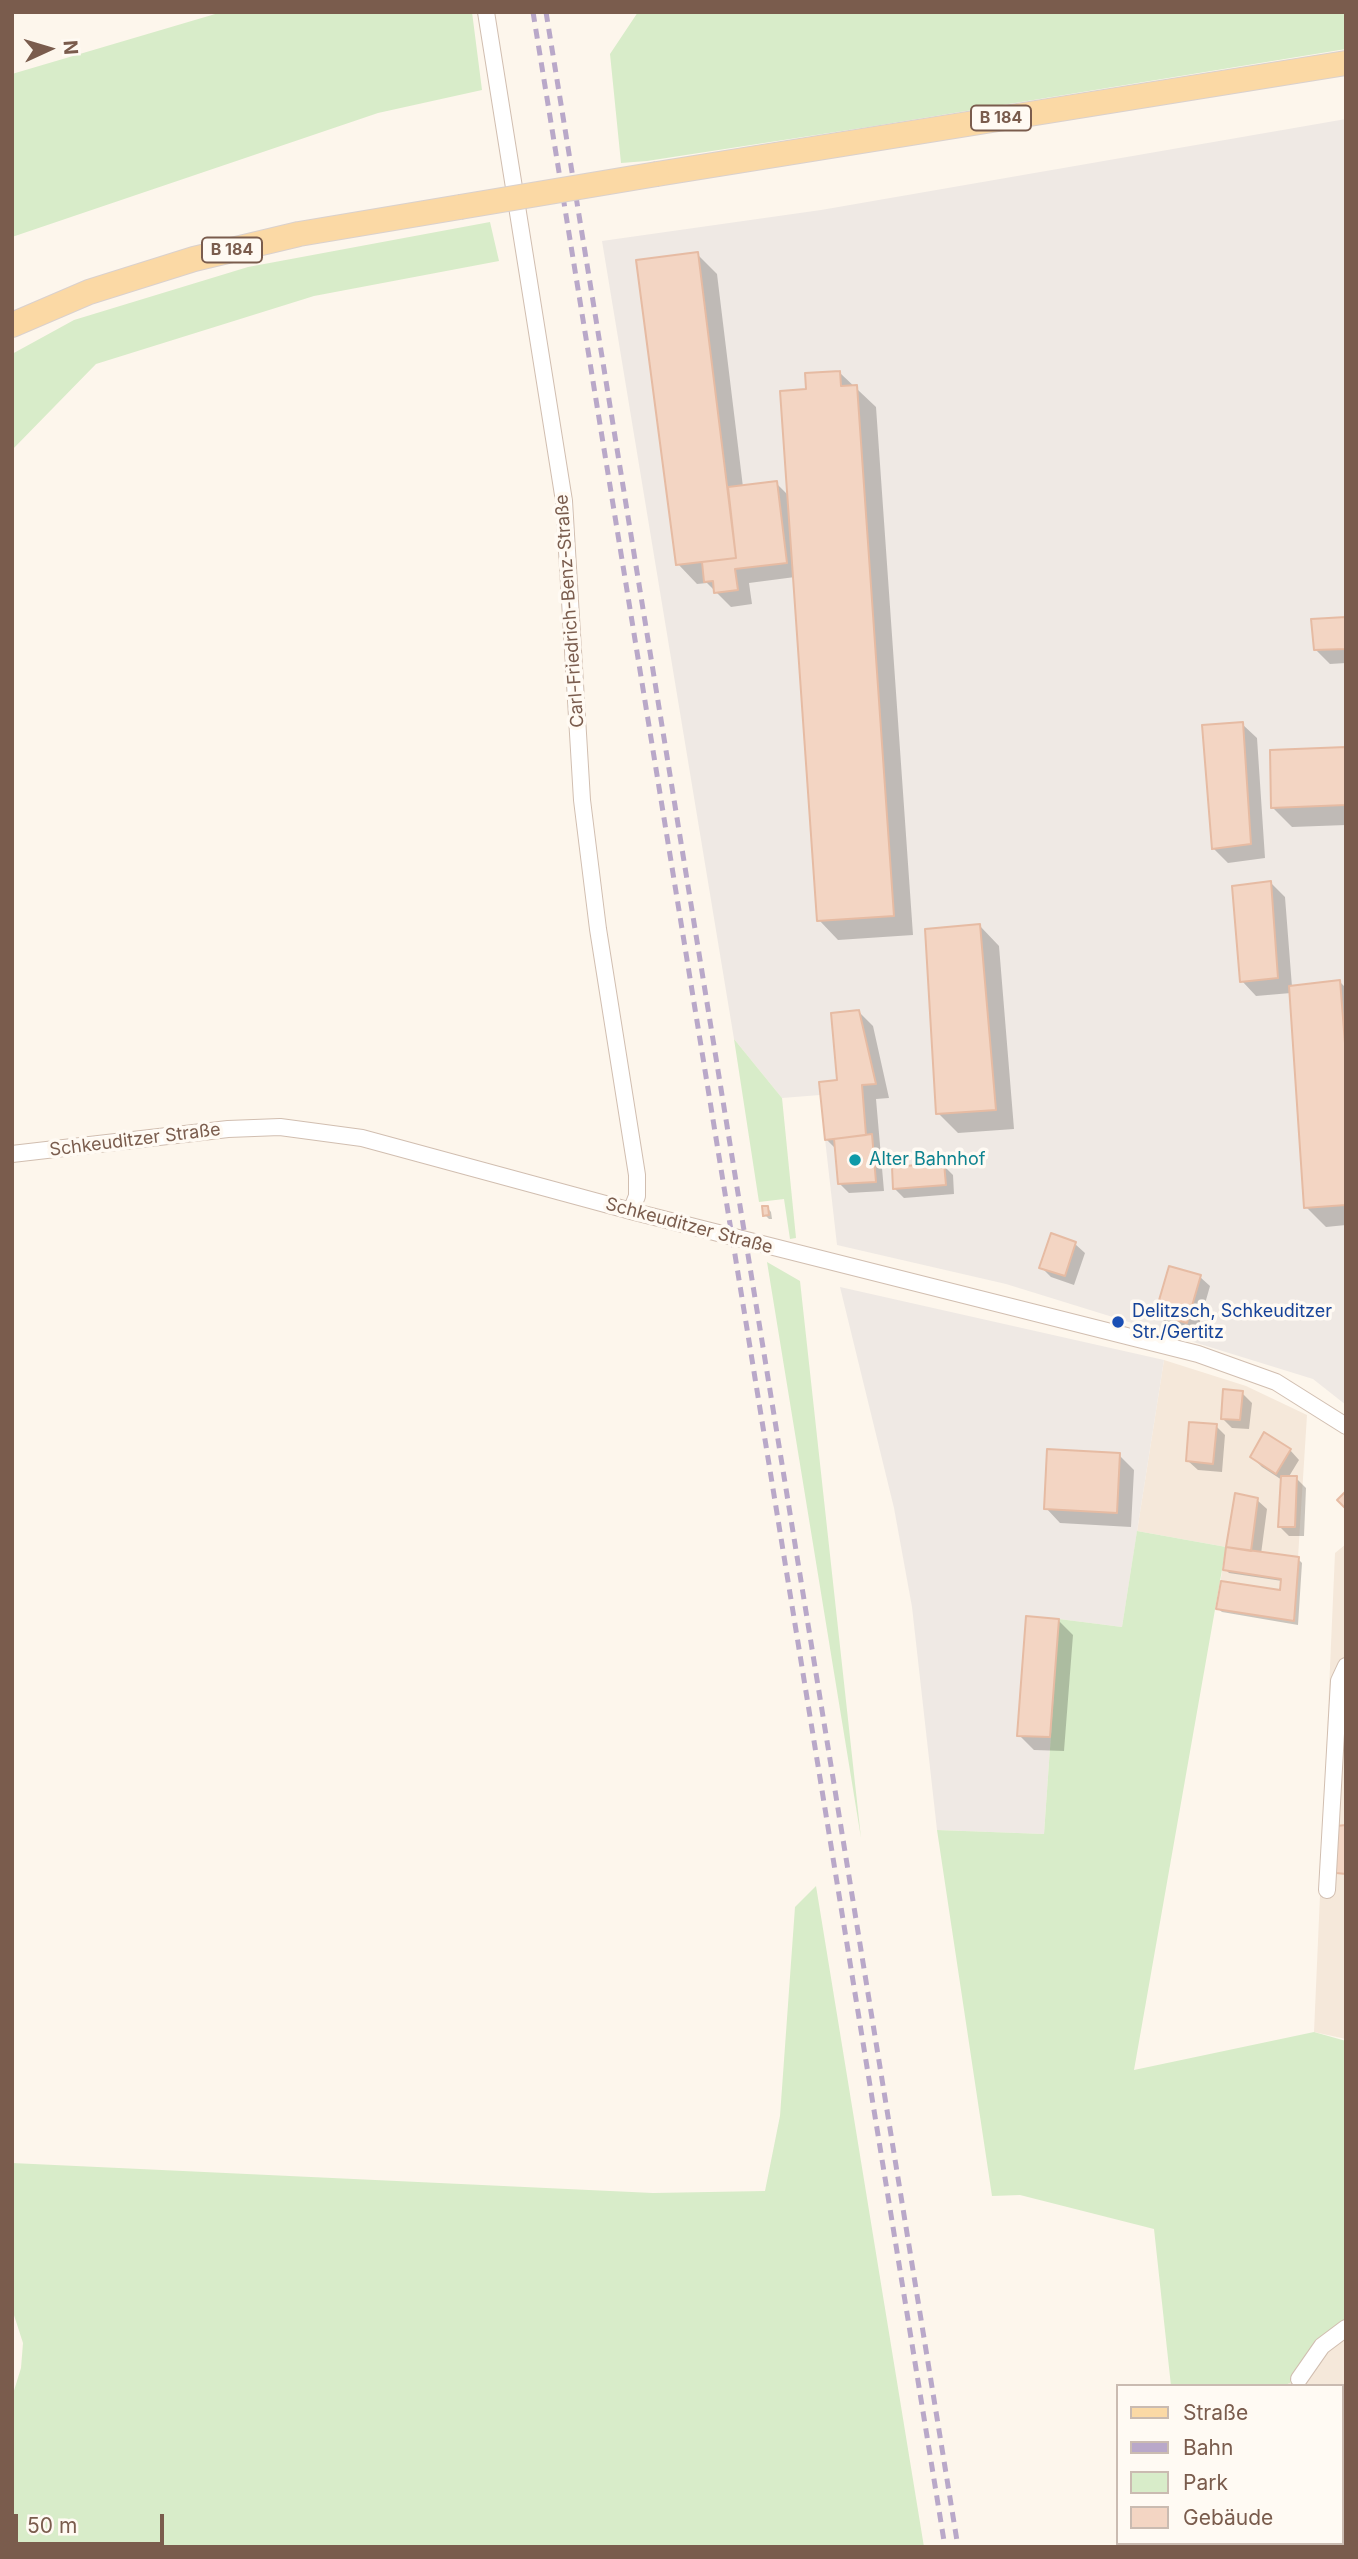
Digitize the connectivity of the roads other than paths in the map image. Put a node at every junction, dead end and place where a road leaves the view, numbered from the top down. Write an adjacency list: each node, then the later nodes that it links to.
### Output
1 (486, 12): 5 (street, Carl-Friedrich-Benz-Straße)
2 (1346, 63): 3 (main road, B 184, bridge)
3 (12, 325)
4 (12, 1154): 5 (street, Schkeuditzer Straße)
5 (631, 1211): 6 (street, Schkeuditzer Straße)
6 (1346, 1426)
7 (1346, 1666): 8 (street)
8 (1327, 1890)
9 (1346, 2328): 10 (street)
10 (1298, 2379)

